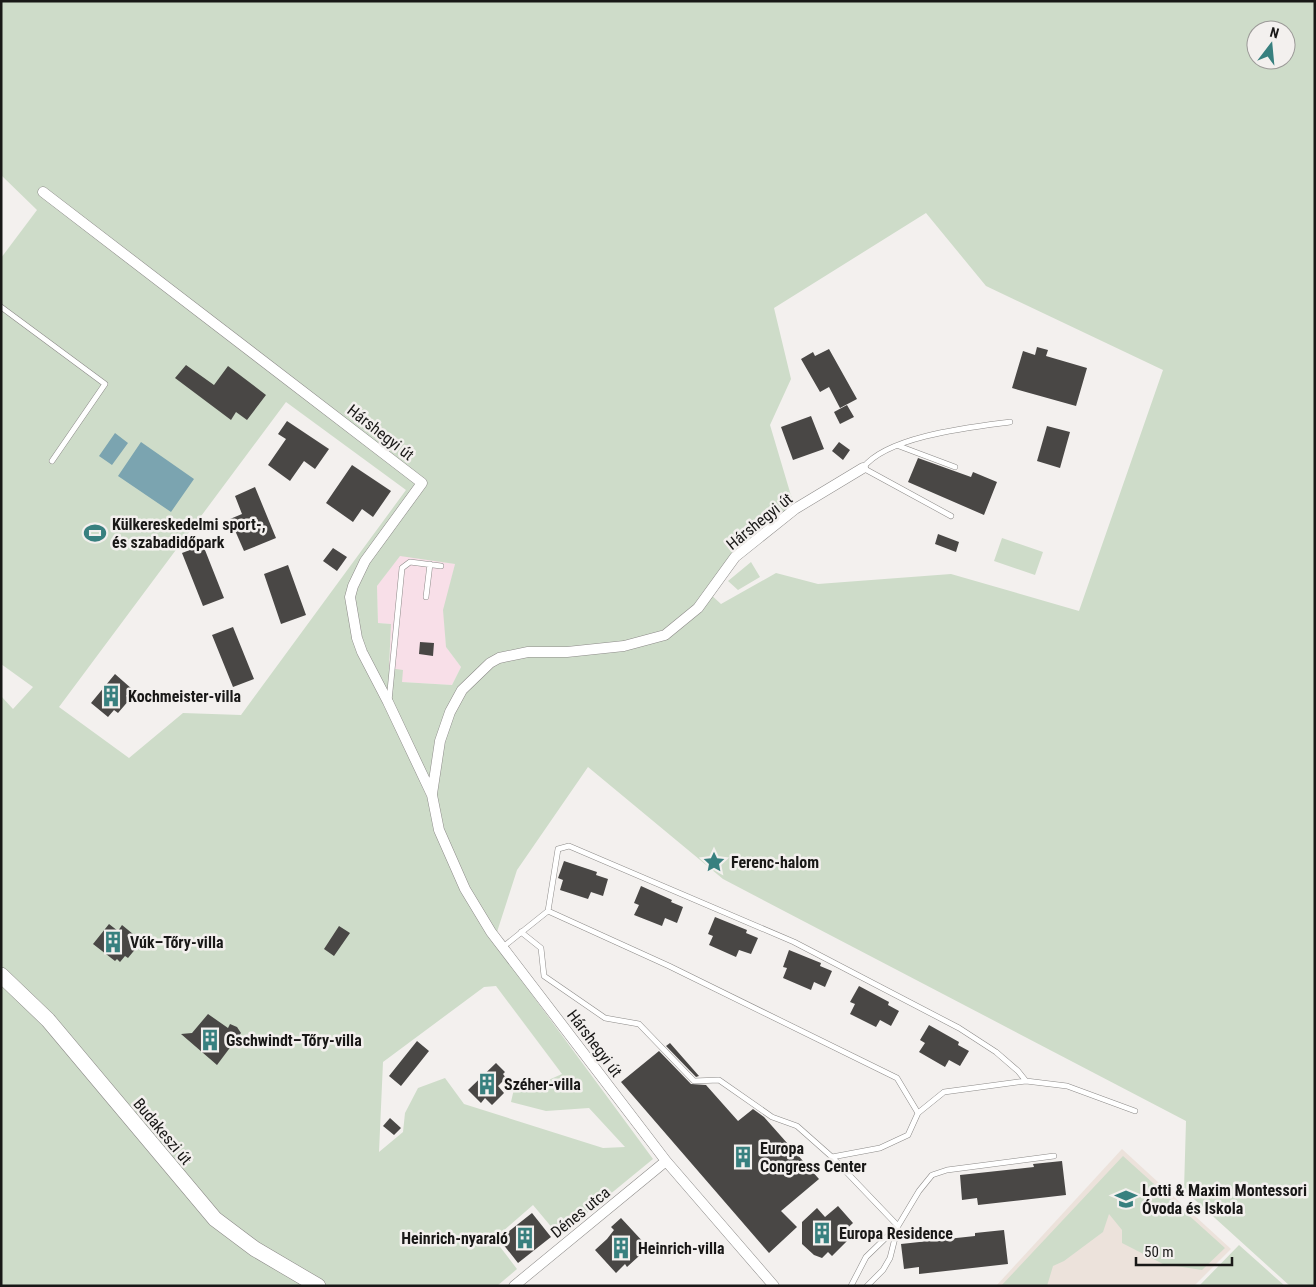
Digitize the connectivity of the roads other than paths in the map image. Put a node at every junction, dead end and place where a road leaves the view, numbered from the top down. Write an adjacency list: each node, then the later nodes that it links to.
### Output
1 (43, 192): 12 (street, Hárshegyi út)
2 (1, 307): 5 (lane)
3 (1010, 422): 4 (lane)
4 (898, 446): 6 (lane); 7 (lane)
5 (52, 460)
6 (955, 467)
7 (863, 468): 8 (lane); 13 (street, Hárshegyi út)
8 (951, 516)
9 (430, 564): 10 (lane); 11 (lane); 12 (lane)
10 (441, 566)
11 (426, 597)
12 (388, 702): 13 (street, Hárshegyi út)
13 (432, 795): 16 (street, Hárshegyi út)
14 (548, 911): 15 (lane); 18 (lane); 20 (lane)
15 (522, 932): 16 (lane); 22 (lane)
16 (503, 947): 23 (street, Hárshegyi út)
17 (1, 975): 25 (main road, Budakeszi út)
18 (1026, 1080): 19 (lane); 20 (lane)
19 (1135, 1111)
20 (918, 1113): 22 (lane)
21 (1054, 1156): 24 (lane)
22 (832, 1157): 24 (lane)
23 (666, 1161): 26 (street, Dénes utca); 27 (street, Hárshegyi út)
24 (898, 1226): 28 (lane); 29 (lane)
25 (318, 1286)
26 (514, 1286)
27 (774, 1286)
28 (851, 1286)
29 (867, 1286)

